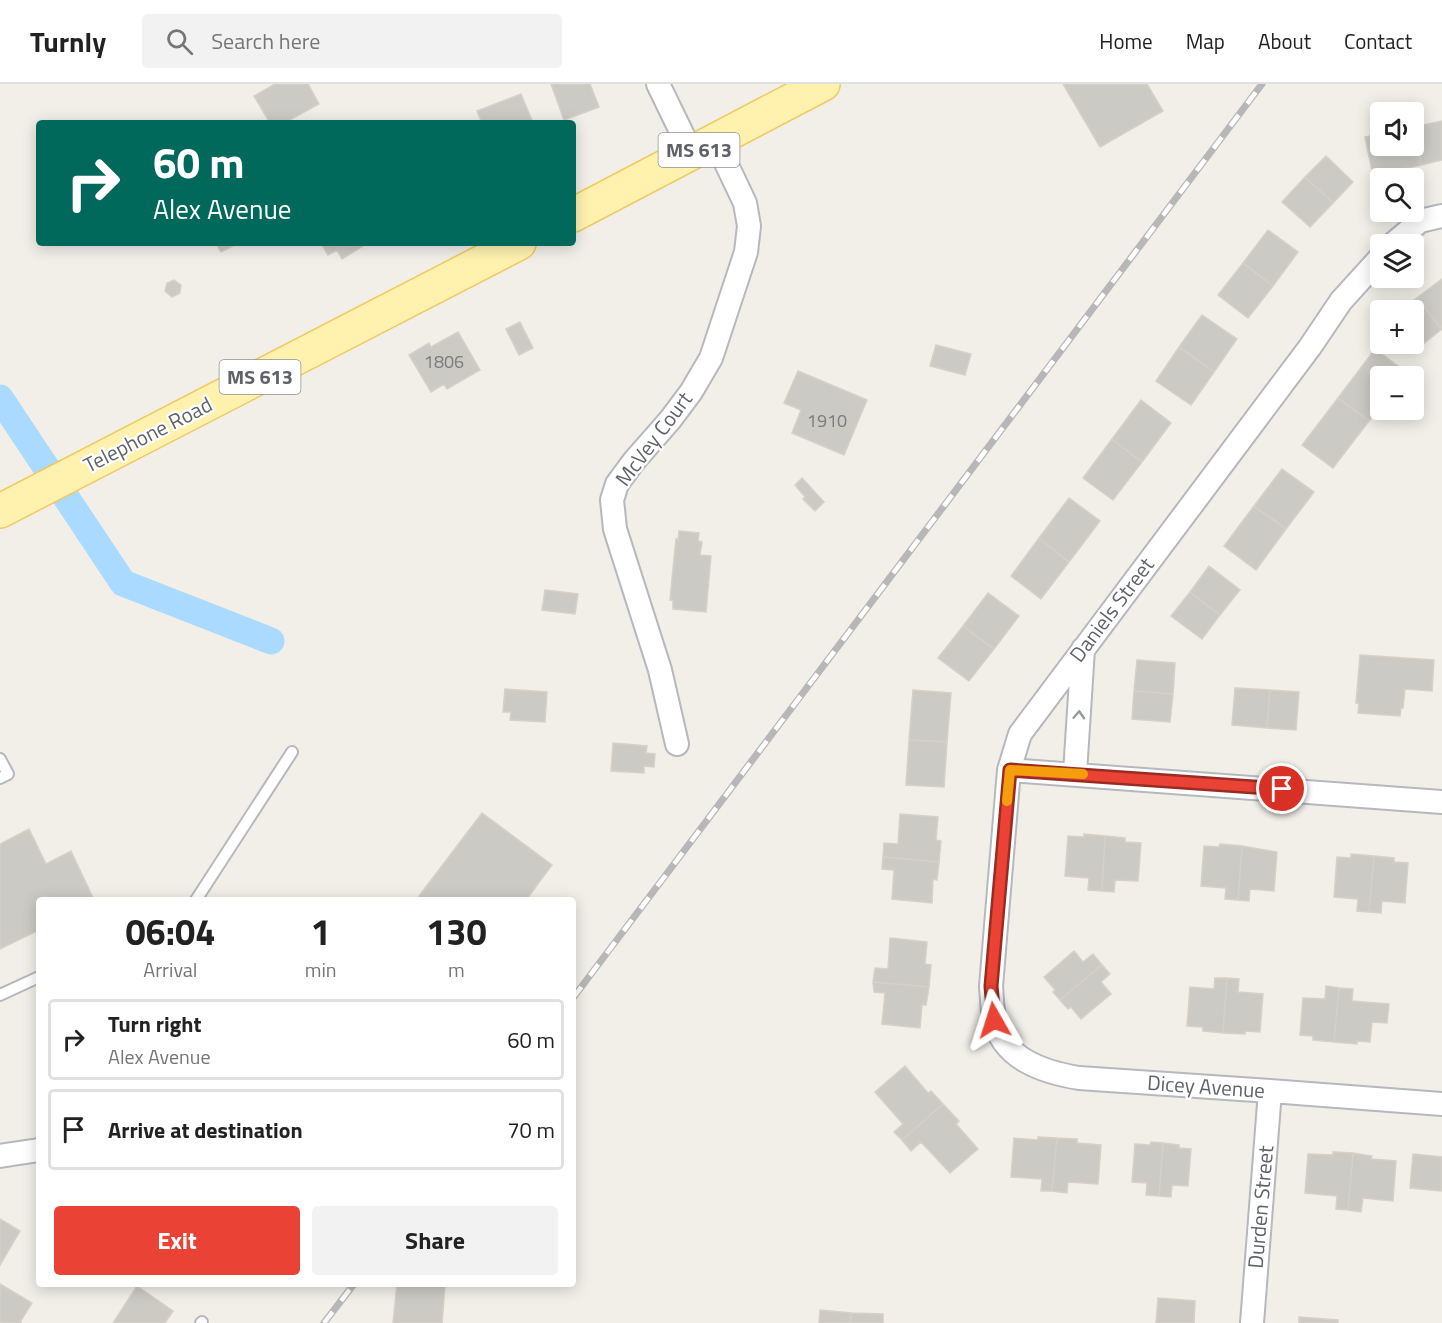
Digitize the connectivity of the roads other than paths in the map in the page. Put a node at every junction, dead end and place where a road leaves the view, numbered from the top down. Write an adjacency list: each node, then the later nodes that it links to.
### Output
1 (658, 84): 3 (street, McVey Court)
2 (823, 84): 3 (main road, MS 613)
3 (704, 148): 4 (main road, MS 613); 11 (street, McVey Court)
4 (576, 213)
5 (1442, 216): 6 (street)
6 (1405, 234)
7 (513, 246): 9 (main road, Telephone Road / MS 613)
8 (1370, 269): 10 (street, Daniels Street)
9 (0, 512)
10 (1083, 649): 14 (street, Daniels Street); 15 (street, one-way to 10)
11 (677, 744)
12 (292, 752): 18 (lane)
13 (0, 759): 16 (lane)
14 (1010, 770): 15 (street); 21 (street, Daniels Street)
15 (1075, 773): 17 (street)
16 (0, 778)
17 (1442, 802)
18 (198, 897)
19 (36, 978): 20 (lane)
20 (0, 995)
21 (994, 1020): 22 (street, Dicey Avenue)
22 (1270, 1090): 23 (street, Dicey Avenue); 26 (street, Durden Street)
23 (1442, 1104)
24 (36, 1150): 25 (street)
25 (0, 1156)
26 (1252, 1323)

